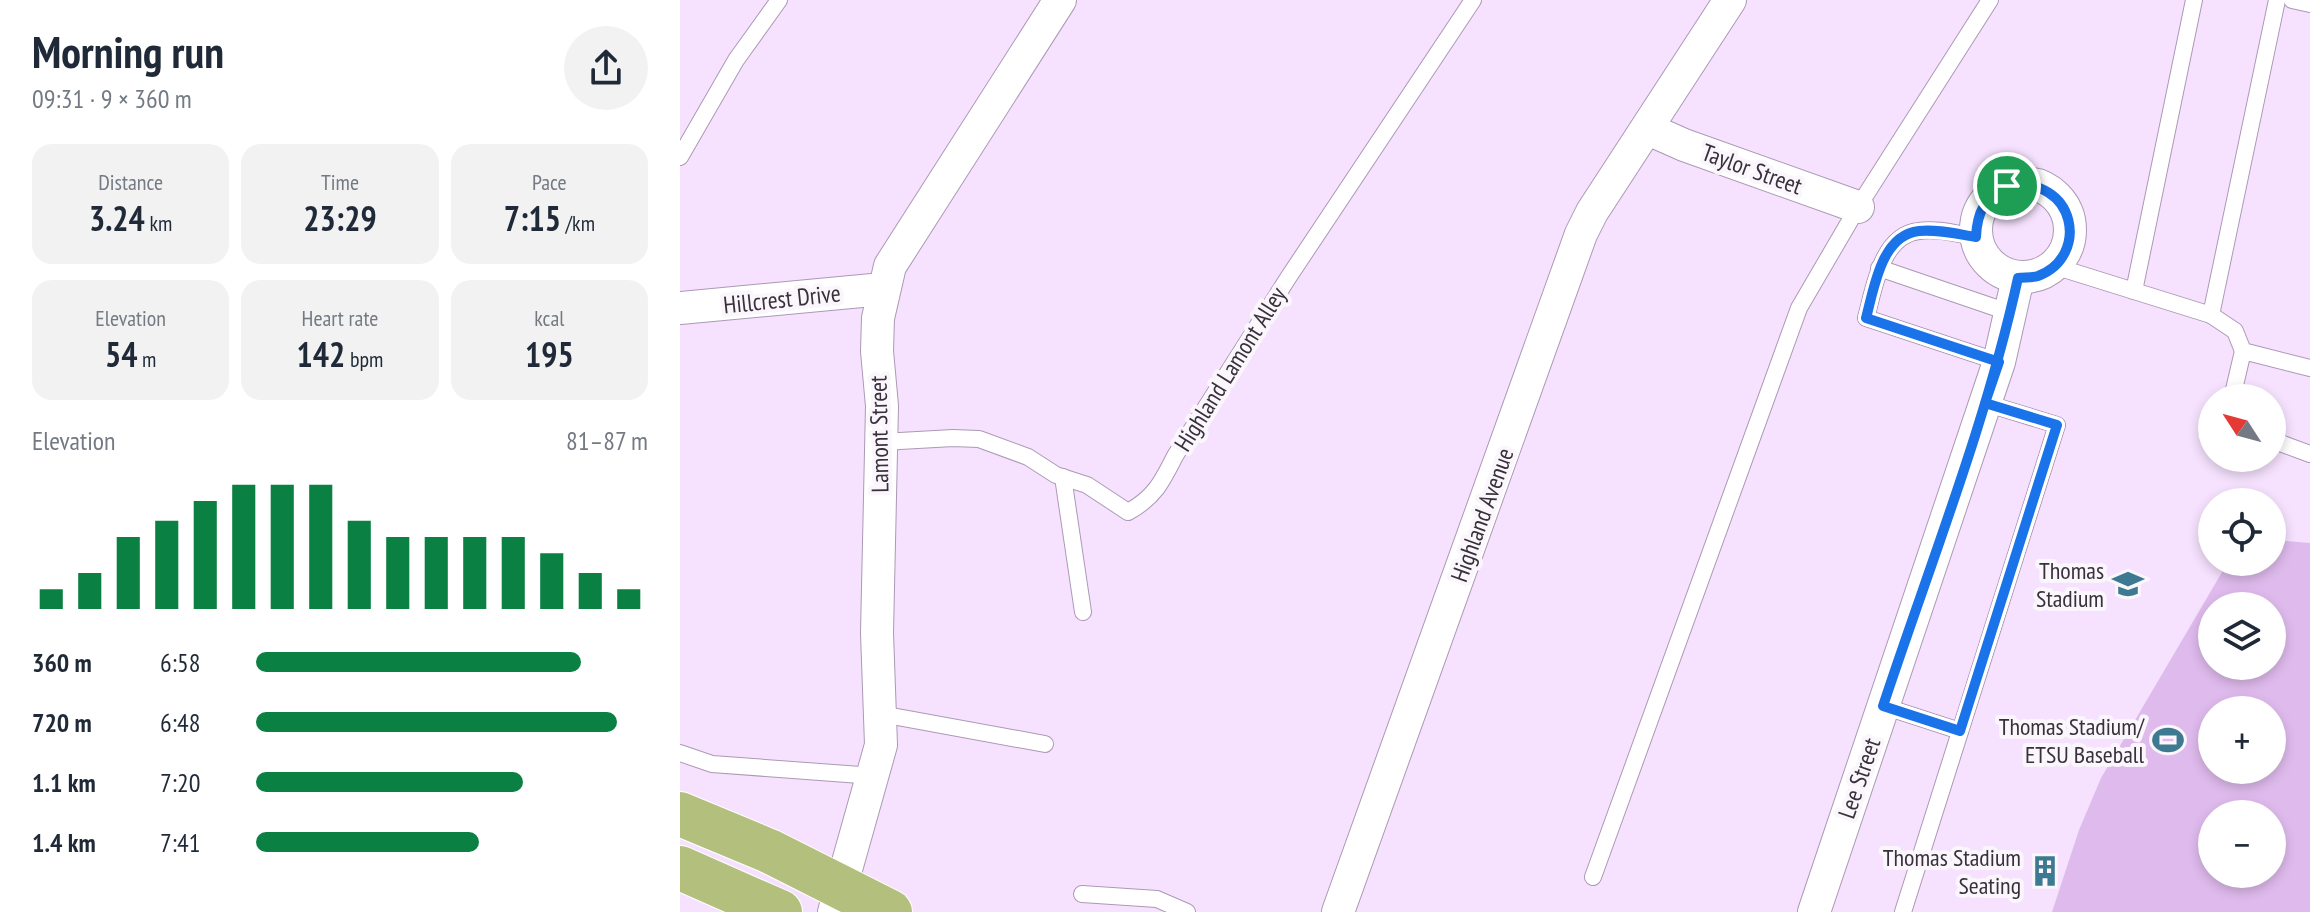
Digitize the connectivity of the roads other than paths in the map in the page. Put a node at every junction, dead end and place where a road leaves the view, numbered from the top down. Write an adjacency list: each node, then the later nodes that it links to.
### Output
1 (779, 0): 11 (lane)
2 (1060, 0): 17 (street, Lamont Street)
3 (1473, 0): 30 (lane, Highland Lamont Alley)
4 (1730, 0): 10 (street, Highland Avenue)
5 (1990, 0): 12 (lane)
6 (2194, 0): 18 (lane)
7 (2277, 0): 21 (lane)
8 (2292, 0): 9 (lane)
9 (2310, 4)
10 (1648, 129): 12 (street, Taylor Street); 46 (street, Highland Avenue)
11 (680, 157)
12 (1858, 207): 40 (lane)
13 (1976, 237): 14 (street); 15 (lane); 16 (street)
14 (2054, 266): 16 (street); 18 (lane)
15 (1879, 268): 20 (lane); 23 (lane)
16 (2018, 278): 20 (street, Lee Street)
17 (883, 289): 19 (street, Hillcrest Drive); 27 (street, Lamont Street)
18 (2134, 291): 21 (lane)
19 (680, 308)
20 (2011, 313): 23 (street, Lee Street)
21 (2211, 315): 22 (lane)
22 (2243, 351): 24 (lane); 25 (lane)
23 (1999, 362): 26 (street, Lee Street)
24 (2310, 368)
25 (2235, 384)
26 (1985, 403): 32 (street, Lee Street); 34 (lane)
27 (882, 442): 30 (lane, Highland Lamont Alley); 33 (street, Lamont Street)
28 (2286, 445): 29 (lane)
29 (2310, 454)
30 (1063, 477): 31 (lane)
31 (1083, 612)
32 (1883, 706): 34 (lane); 47 (street, Lee Street)
33 (881, 714): 35 (lane); 37 (street, Lamont Street)
34 (1960, 731): 48 (lane)
35 (1045, 744)
36 (680, 753): 37 (lane)
37 (874, 776): 42 (street, Lamont Street)
38 (680, 814): 42 (main road)
39 (680, 868): 43 (main road)
40 (1593, 877)
41 (1082, 894): 45 (lane)
42 (838, 900): 44 (main road)
43 (780, 912)
44 (890, 912)
45 (1187, 912)
46 (1338, 912)
47 (1814, 912)
48 (1903, 912)

